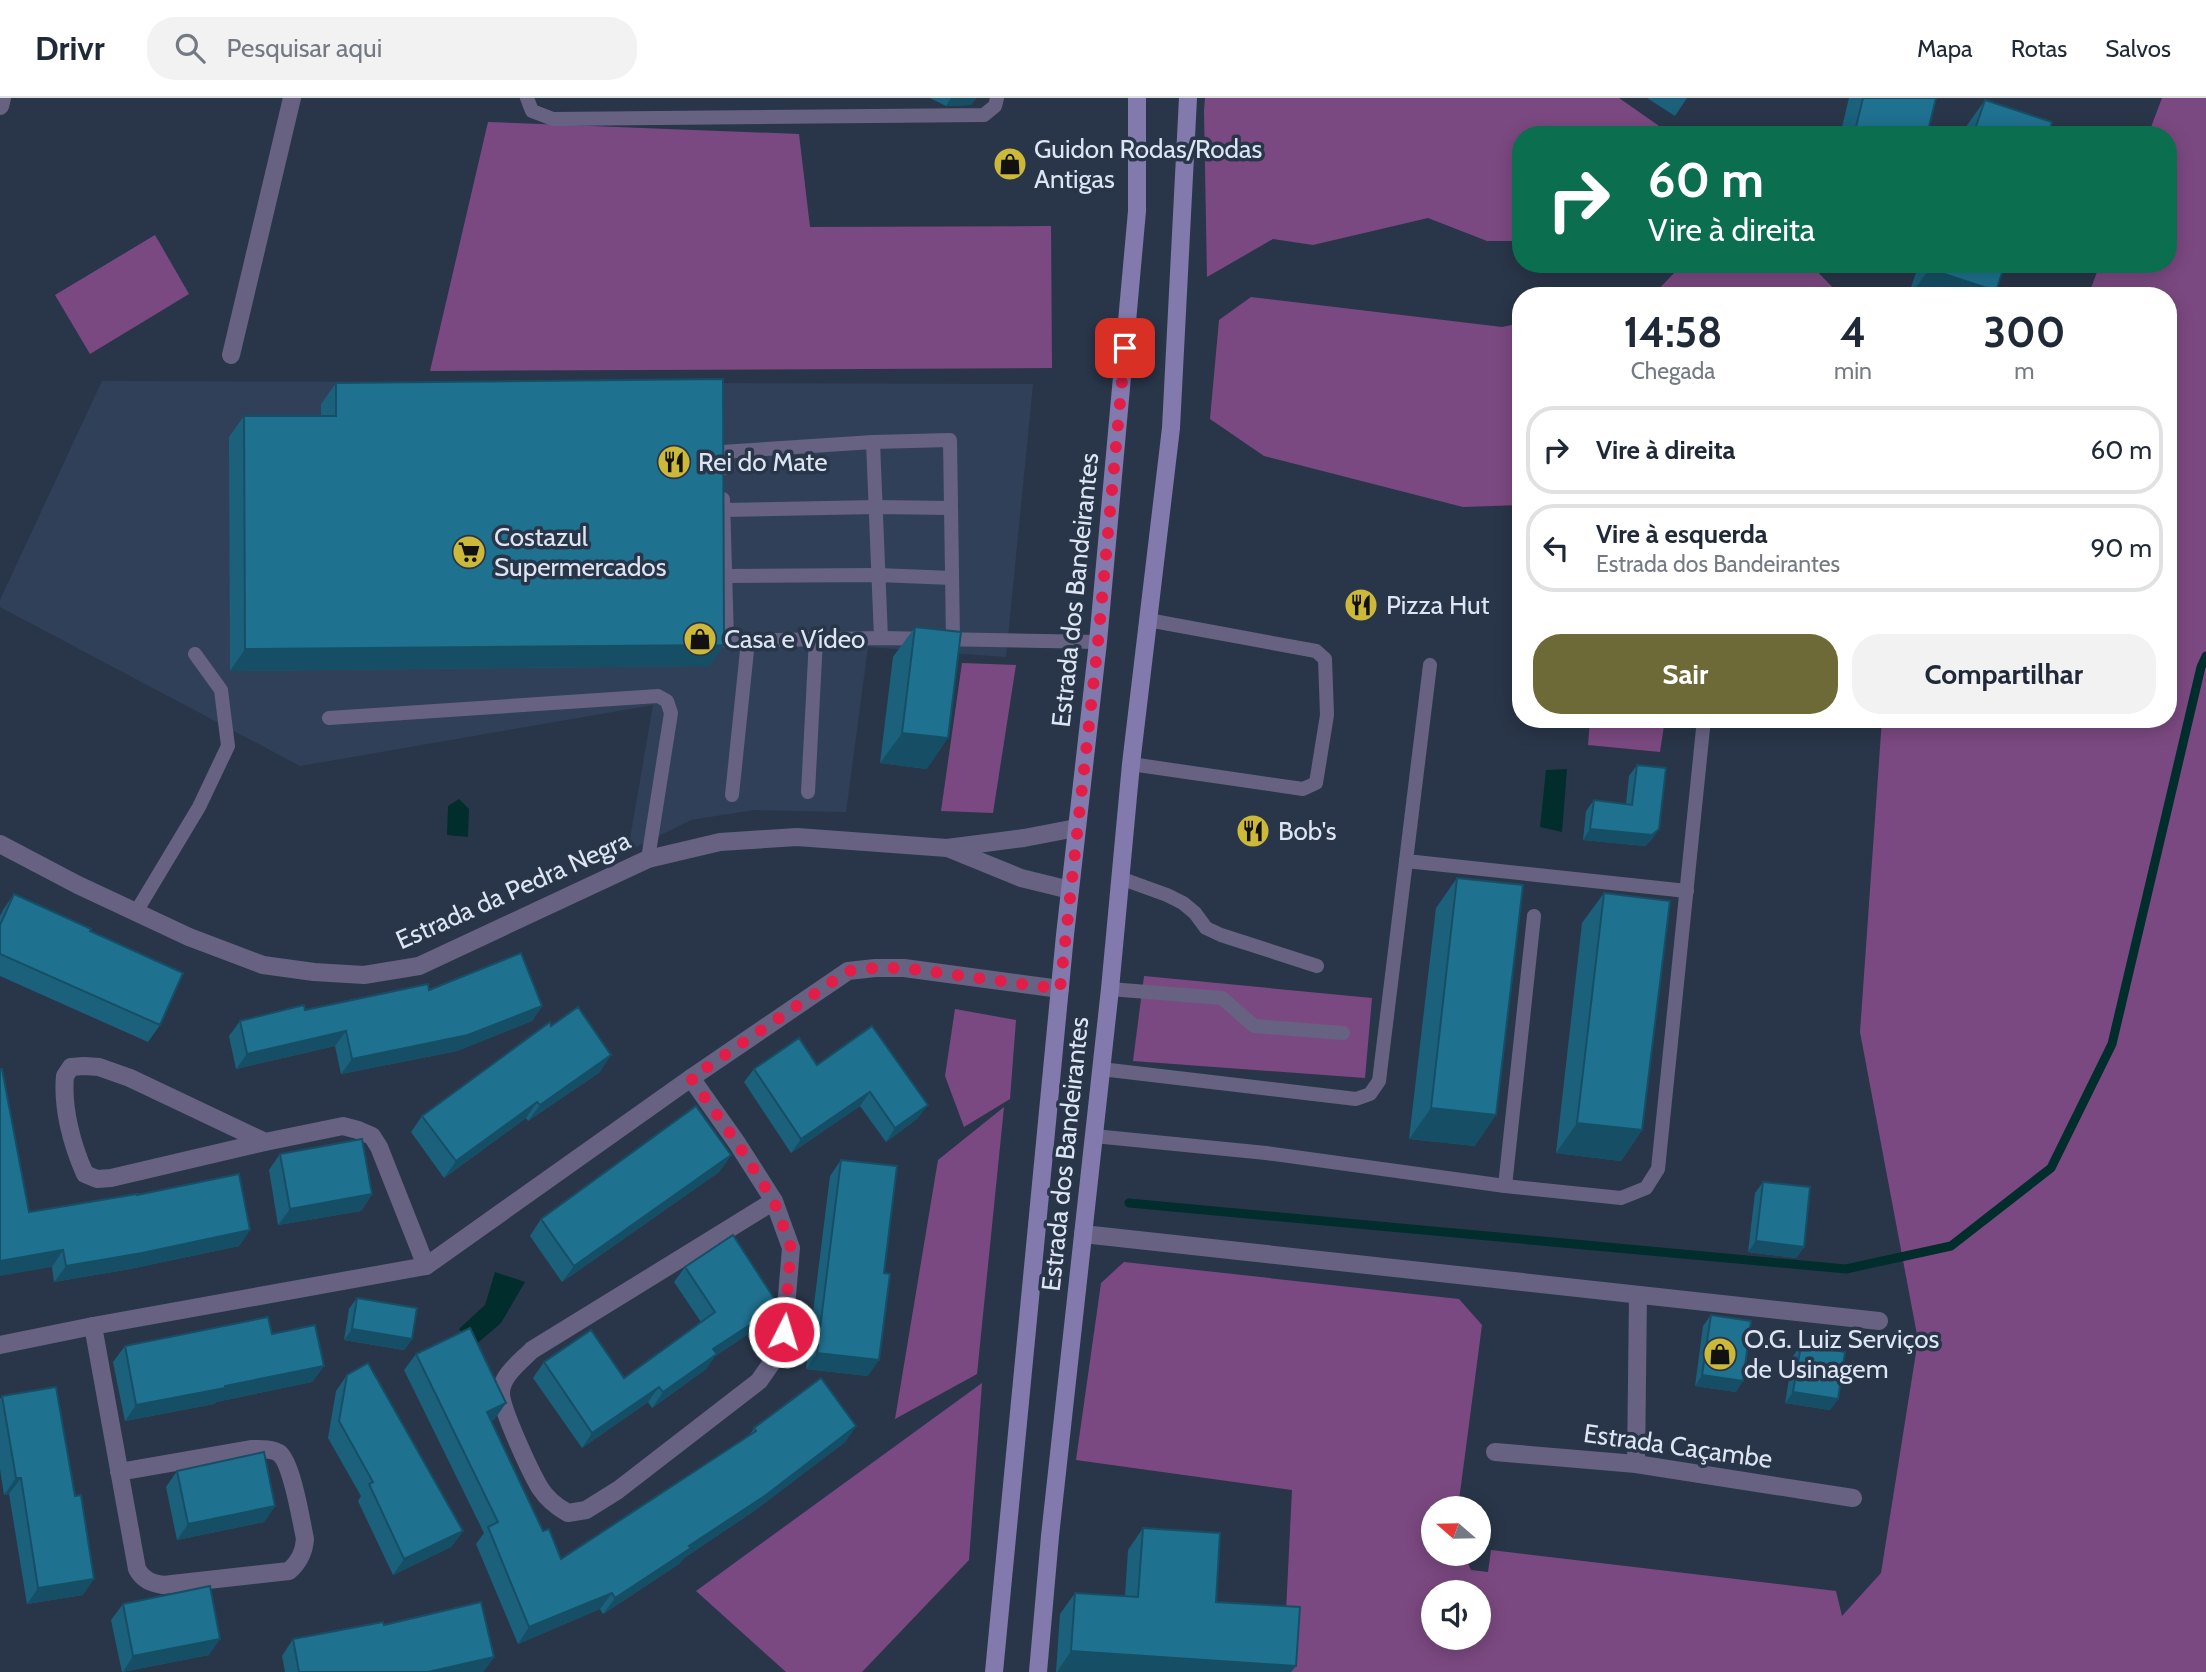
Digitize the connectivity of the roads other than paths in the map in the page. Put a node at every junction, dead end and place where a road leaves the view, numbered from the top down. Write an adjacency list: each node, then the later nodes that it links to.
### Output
1 (2, 98): 7 (street)
2 (292, 98): 8 (street)
3 (527, 98): 4 (lane)
4 (997, 98)
5 (1137, 98): 21 (main road, Estrada dos Bandeirantes)
6 (1188, 98): 16 (main road, Estrada dos Bandeirantes)
7 (0, 106)
8 (231, 355)
9 (873, 442): 10 (lane); 11 (lane); 12 (lane)
10 (876, 507): 11 (lane); 12 (lane); 13 (lane)
11 (951, 508): 15 (lane)
12 (723, 510): 14 (lane)
13 (878, 575): 14 (lane); 15 (lane); 17 (lane)
14 (725, 576): 20 (lane)
15 (952, 579): 19 (lane)
16 (1148, 620): 26 (main road, Estrada dos Bandeirantes); 26 (lane)
17 (881, 638): 18 (lane); 19 (lane)
18 (816, 639): 20 (lane); 27 (lane)
19 (953, 639): 21 (lane)
20 (748, 641): 28 (lane)
21 (1098, 642): 29 (main road, Estrada dos Bandeirantes)
22 (195, 654): 37 (lane)
23 (1430, 665): 33 (lane)
24 (329, 718): 32 (lane)
25 (1703, 728): 36 (lane)
26 (1131, 764): 34 (main road, Estrada dos Bandeirantes)
27 (807, 792)
28 (732, 795)
29 (1076, 828): 31 (street, Estrada da Pedra Negra); 35 (main road, Estrada dos Bandeirantes)
30 (0, 844): 37 (street, Estrada da Pedra Negra)
31 (947, 848): 32 (street, Estrada da Pedra Negra); 35 (street, Estrada da Pedra Negra)
32 (648, 859): 37 (street, Estrada da Pedra Negra)
33 (1406, 861): 36 (lane); 43 (lane)
34 (1120, 878): 39 (lane); 41 (main road, Estrada dos Bandeirantes)
35 (1070, 890): 40 (main road, Estrada dos Bandeirantes)
36 (1687, 891): 47 (lane)
37 (136, 912)
38 (1534, 916): 47 (lane)
39 (1317, 966)
40 (1060, 989): 44 (street); 59 (main road, Estrada dos Bandeirantes)
41 (1110, 989): 42 (lane); 43 (main road, Estrada dos Bandeirantes)
42 (1343, 1033)
43 (1101, 1069): 45 (main road, Estrada dos Bandeirantes)
44 (691, 1078): 48 (street); 50 (street)
45 (1094, 1136): 47 (lane); 49 (main road, Estrada dos Bandeirantes)
46 (265, 1142): 46 (street); 50 (street)
47 (1505, 1186)
48 (774, 1201): 48 (street)
49 (1083, 1234): 51 (street); 60 (main road, Estrada dos Bandeirantes)
50 (426, 1266): 53 (street)
51 (1638, 1295): 52 (street); 56 (street)
52 (1879, 1321)
53 (93, 1326): 54 (street); 57 (street)
54 (0, 1345)
55 (1495, 1452): 56 (street, Estrada Caçambe)
56 (1636, 1464): 58 (street, Estrada Caçambe)
57 (119, 1472): 57 (street)
58 (1853, 1498)
59 (994, 1672)
60 (1038, 1672)

